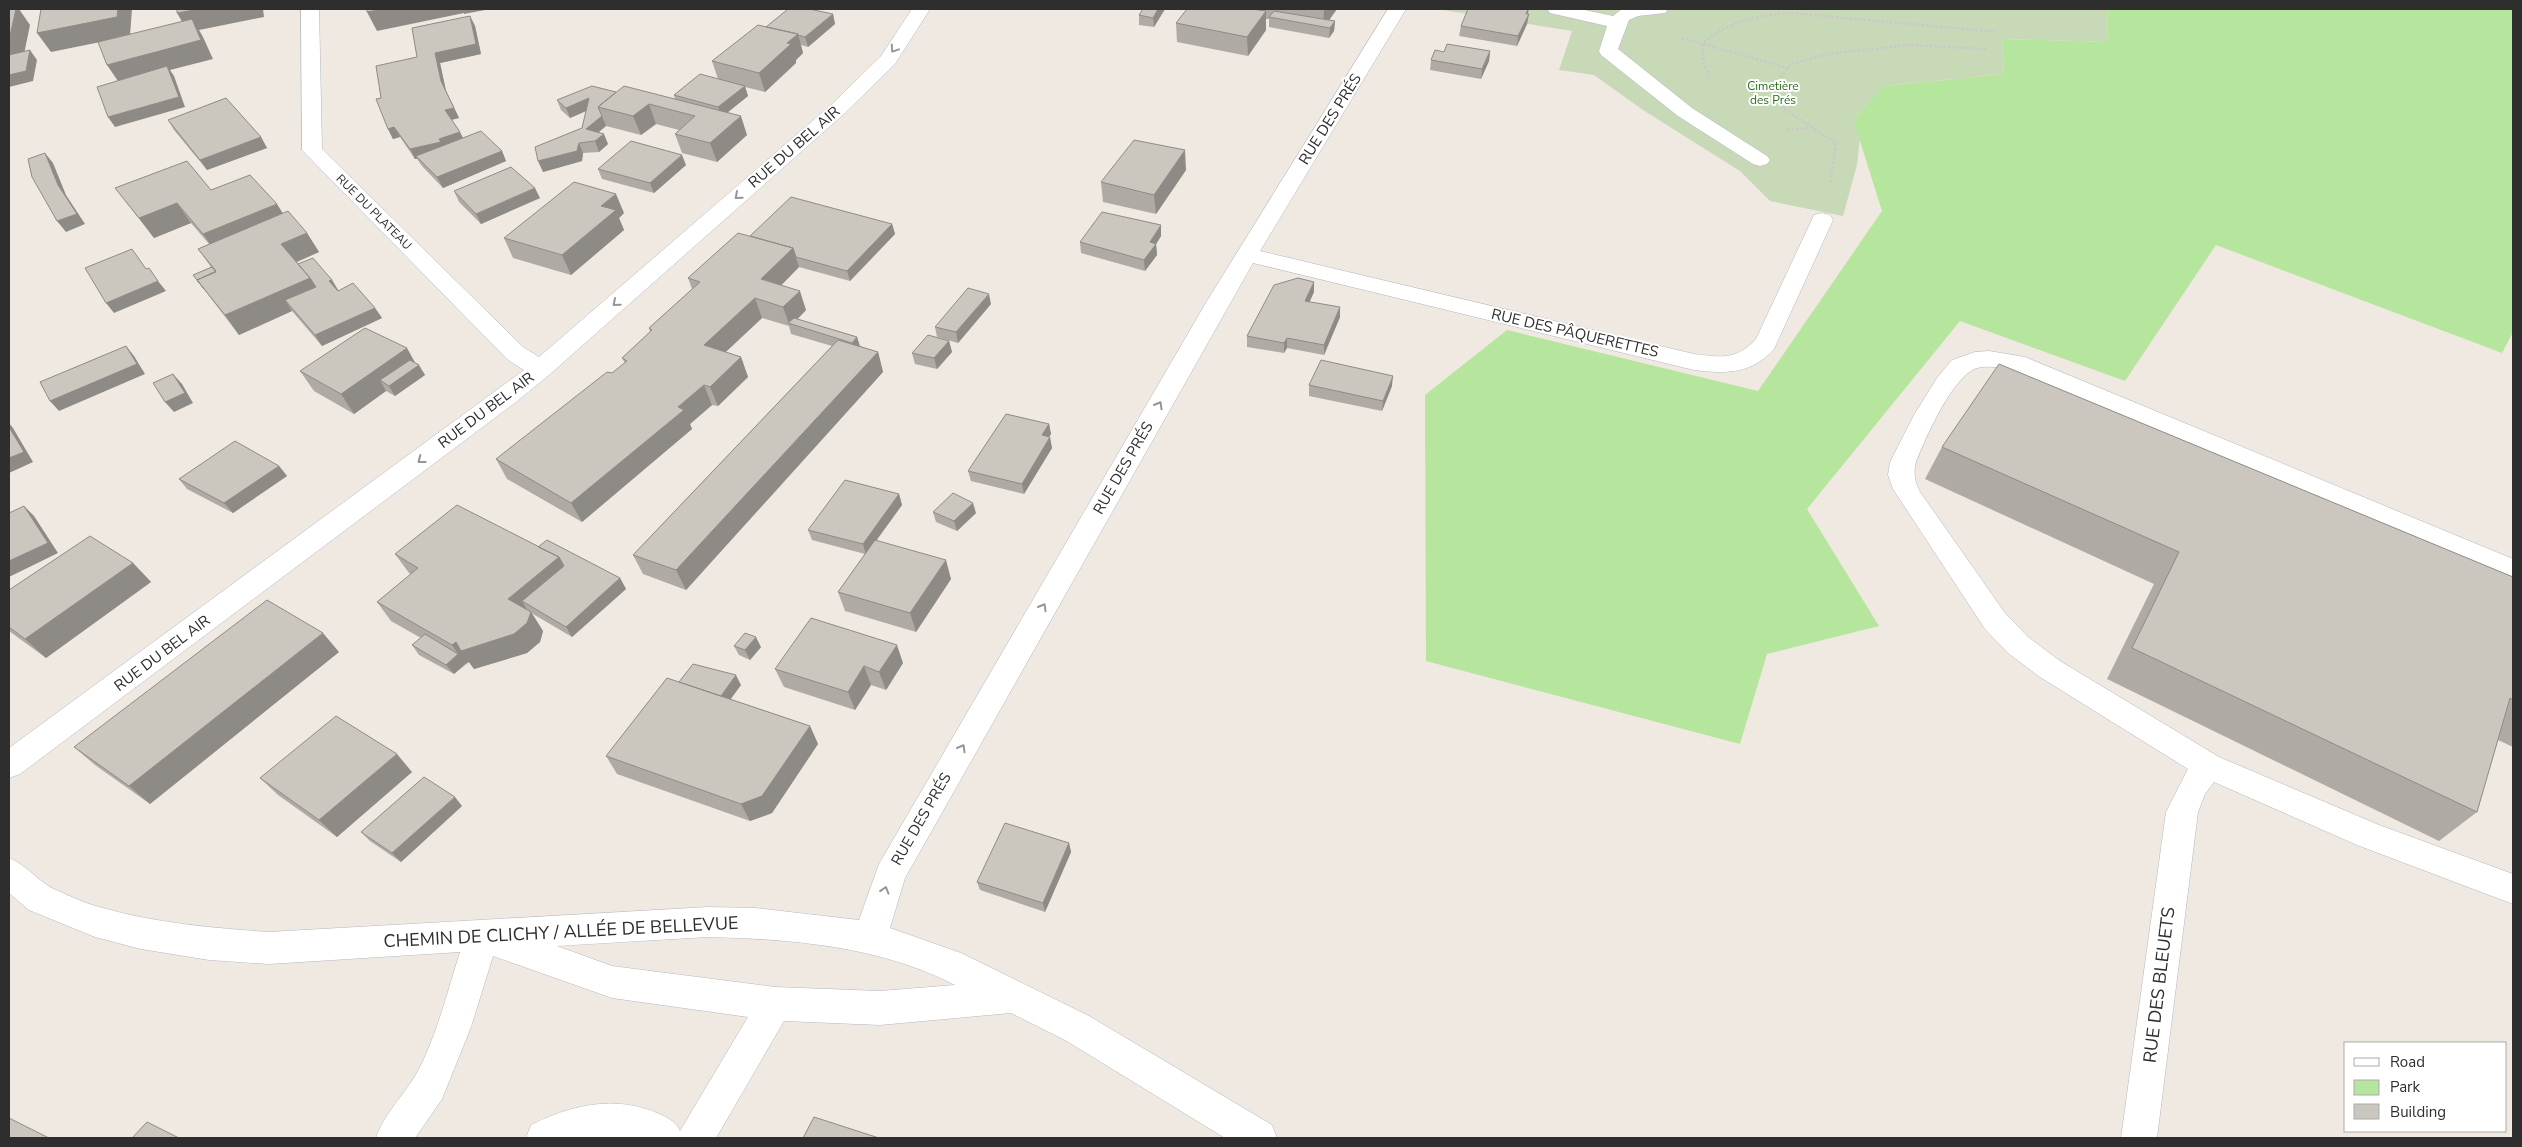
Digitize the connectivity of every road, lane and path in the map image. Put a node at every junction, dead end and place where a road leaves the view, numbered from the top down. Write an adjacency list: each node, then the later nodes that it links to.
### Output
1 (310, 9): 17 (street, RUE DU PLATEAU)
2 (922, 9): 17 (street, RUE DU BEL AIR, one-way to 17)
3 (1397, 9): 16 (street, RUE DES PRÉS)
4 (1556, 9): 6 (street)
5 (1659, 9): 6 (street)
6 (1616, 22): 14 (street)
7 (1998, 32): 8 (path)
8 (1703, 44): 10 (path); 11 (path)
9 (1988, 49): 10 (path)
10 (1788, 68): 12 (path)
11 (1710, 78)
12 (1814, 127): 13 (path); 15 (path)
13 (1790, 129)
14 (1760, 160)
15 (1822, 220): 16 (street, RUE DES PÂQUERETTES)
16 (1247, 255): 24 (street, RUE DES PRÉS, one-way to 16)
17 (540, 369): 19 (street, RUE DU BEL AIR, one-way to 19)
18 (2513, 570): 20 (street)
19 (9, 764)
20 (2208, 766): 22 (street); 32 (street, RUE DES BLEUETS)
21 (9, 873): 23 (street, CHEMIN DE CLICHY / ALLÉE DE BELLEVUE)
22 (2513, 889)
23 (482, 936): 24 (street, CHEMIN DE CLICHY / ALLÉE DE BELLEVUE); 26 (street); 27 (street)
24 (870, 937): 25 (street, CHEMIN DE CLICHY / ALLÉE DE BELLEVUE)
25 (1014, 996): 26 (street); 31 (street, CHEMIN DE CLICHY / ALLÉE DE BELLEVUE)
26 (775, 1004): 30 (street)
27 (394, 1138)
28 (544, 1138): 29 (street)
29 (665, 1138)
30 (696, 1138)
31 (1259, 1138)
32 (2139, 1138)

